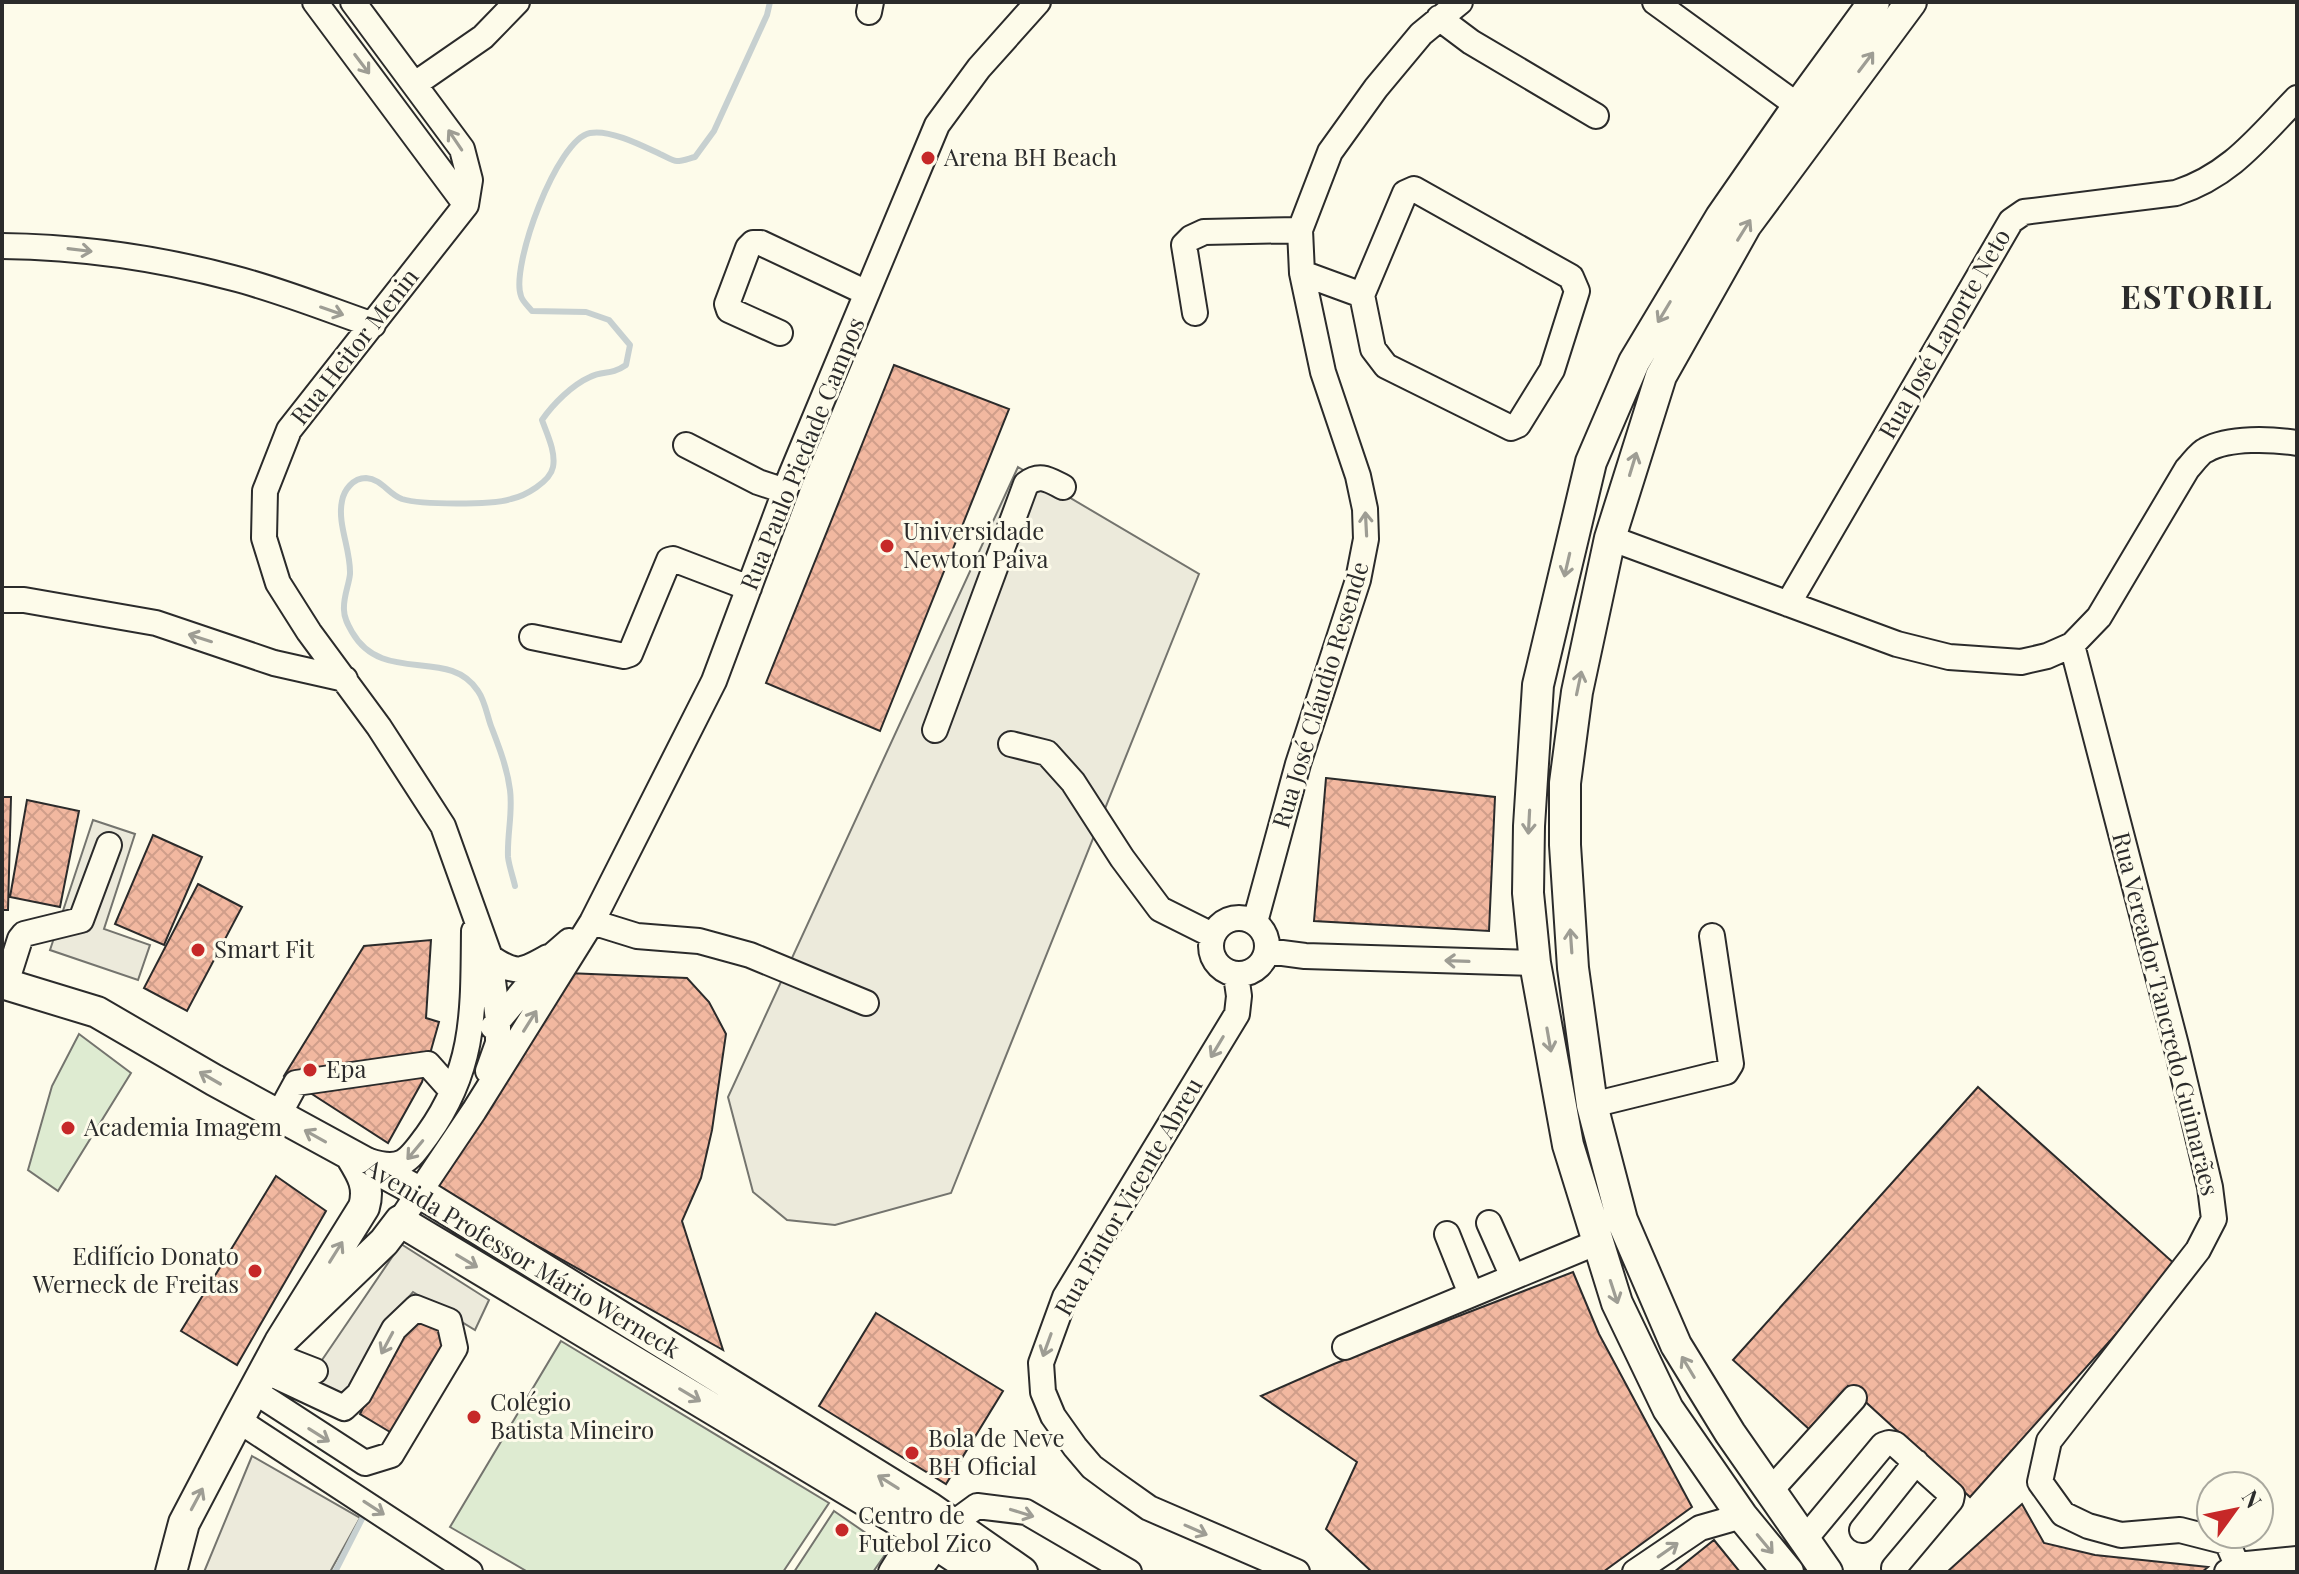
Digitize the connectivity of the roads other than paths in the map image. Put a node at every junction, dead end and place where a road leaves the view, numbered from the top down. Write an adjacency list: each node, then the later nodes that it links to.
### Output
1 (315, 2): 14 (street, one-way to 14)
2 (353, 2): 10 (street)
3 (517, 2): 10 (street)
4 (1038, 2): 18 (street, Rua Paulo Piedade Campos)
5 (1460, 2): 9 (street, Rua José Cláudio Resende)
6 (1655, 2): 12 (street)
7 (1874, 2): 12 (main road)
8 (1911, 2): 12 (main road, one-way to 8)
9 (1439, 18): 13 (street); 15 (street, Rua José Cláudio Resende)
10 (415, 84): 14 (street, one-way to 10)
11 (2297, 98): 31 (street, Rua José Laporte Neto)
12 (1810, 114): 25 (main road, one-way to 25); 28 (main road, one-way to 12)
13 (1596, 116)
14 (466, 205): 21 (street, Rua Heitor Menin)
15 (1300, 230): 17 (street, Rua José Cláudio Resende); 20 (street)
16 (2, 246): 21 (street, one-way to 21)
17 (1302, 273): 19 (street); 42 (street, Rua José Cláudio Resende, one-way to 17)
18 (867, 293): 22 (street); 27 (street, Rua Paulo Piedade Campos)
19 (1362, 295): 19 (street)
20 (1195, 313)
21 (373, 325): 32 (street, Rua Heitor Menin)
22 (780, 333)
23 (2297, 443): 34 (street)
24 (686, 445): 27 (street)
25 (1591, 462): 28 (main road); 48 (main road, one-way to 48)
26 (1063, 487): 37 (street)
27 (785, 491): 29 (street, Rua Paulo Piedade Campos)
28 (1610, 538): 31 (street); 52 (main road, one-way to 28)
29 (739, 585): 33 (street); 41 (street, Rua Paulo Piedade Campos)
30 (2, 600): 35 (street, one-way to 30)
31 (1788, 604): 34 (street)
32 (309, 632): 35 (street); 36 (street, Rua Heitor Menin)
33 (532, 637)
34 (2072, 645): 83 (street, Rua Vereador Tancredo Guimarães)
35 (274, 663): 36 (street)
36 (345, 679): 40 (street, Rua Heitor Menin)
37 (935, 730)
38 (1011, 744): 43 (street)
39 (109, 845): 50 (street)
40 (474, 913): 47 (street, Rua Heitor Menin); 54 (street, Rua Heitor Menin)
41 (592, 922): 46 (street, Rua Paulo Piedade Campos); 51 (street); 57 (street, Rua Paulo Piedade Campos, one-way to 41)
42 (1255, 922): 43 (street); 45 (street)
43 (1212, 935): 49 (street)
44 (1712, 936): 56 (street)
45 (1267, 951): 48 (street, one-way to 45); 49 (street)
46 (554, 954): 47 (street); 53 (street, Rua Paulo Piedade Campos)
47 (490, 957): 53 (street, Rua Heitor Menin)
48 (1535, 963): 52 (main road); 64 (main road, one-way to 64)
49 (1236, 975): 91 (street, Rua Pintor Vicente Abreu, one-way to 91)
50 (4, 983): 58 (main road, Avenida Professor Mário Werneck, one-way to 50)
51 (866, 1003)
52 (1581, 1019): 56 (main road)
53 (498, 1020): 54 (street, Rua Paulo Piedade Campos); 57 (street, Rua Heitor Menin)
54 (463, 1068): 55 (street, Rua Heitor Menin)
55 (452, 1091): 58 (street); 59 (street, Rua Heitor Menin, one-way to 59)
56 (1592, 1105): 72 (main road, one-way to 56)
57 (474, 1111): 60 (street, Rua Paulo Piedade Campos)
58 (278, 1116): 59 (main road, Avenida Professor Mário Werneck, one-way to 58)
59 (351, 1156): 60 (main road, Avenida Professor Mário Werneck); 68 (main road, one-way to 59)
60 (419, 1192): 61 (street, Rua Paulo Piedade Campos); 77 (main road, Avenida Professor Mário Werneck, one-way to 60)
61 (400, 1221): 68 (main road); 77 (main road, Avenida Professor Mário Werneck, one-way to 77)
62 (1489, 1223): 65 (street)
63 (1447, 1234): 66 (street)
64 (1598, 1242): 65 (street); 74 (main road, one-way to 74)
65 (1513, 1277): 66 (street)
66 (1471, 1294): 67 (street)
67 (1345, 1347)
68 (268, 1365): 68 (street, one-way to 68); 69 (street); 71 (main road)
69 (315, 1371)
70 (1854, 1398): 75 (street)
71 (238, 1420): 84 (main road, one-way to 71); 85 (street, one-way to 85)
72 (1730, 1433): 74 (main road); 75 (main road)
73 (1916, 1462): 79 (street); 80 (street); 82 (street)
74 (1718, 1484): 76 (main road); 78 (street)
75 (1774, 1497): 76 (main road); 80 (main road)
76 (1742, 1516): 78 (street); 93 (main road, one-way to 93)
77 (933, 1527): 86 (street); 87 (street); 88 (main road, Avenida Professor Mário Werneck); 89 (main road, Avenida Professor Mário Werneck); 90 (street, one-way to 90)
78 (1700, 1528): 92 (street, one-way to 78)
79 (1862, 1530)
80 (1804, 1540): 94 (main road)
81 (2297, 1559): 83 (street, Rua Vereador Tancredo Guimarães)
82 (1894, 1568)
83 (2232, 1569)
84 (171, 1572)
85 (470, 1572)
86 (891, 1572)
87 (918, 1572)
88 (978, 1572)
89 (1022, 1572)
90 (1129, 1572)
91 (1297, 1572)
92 (1635, 1572)
93 (1788, 1572)
94 (1827, 1572)

